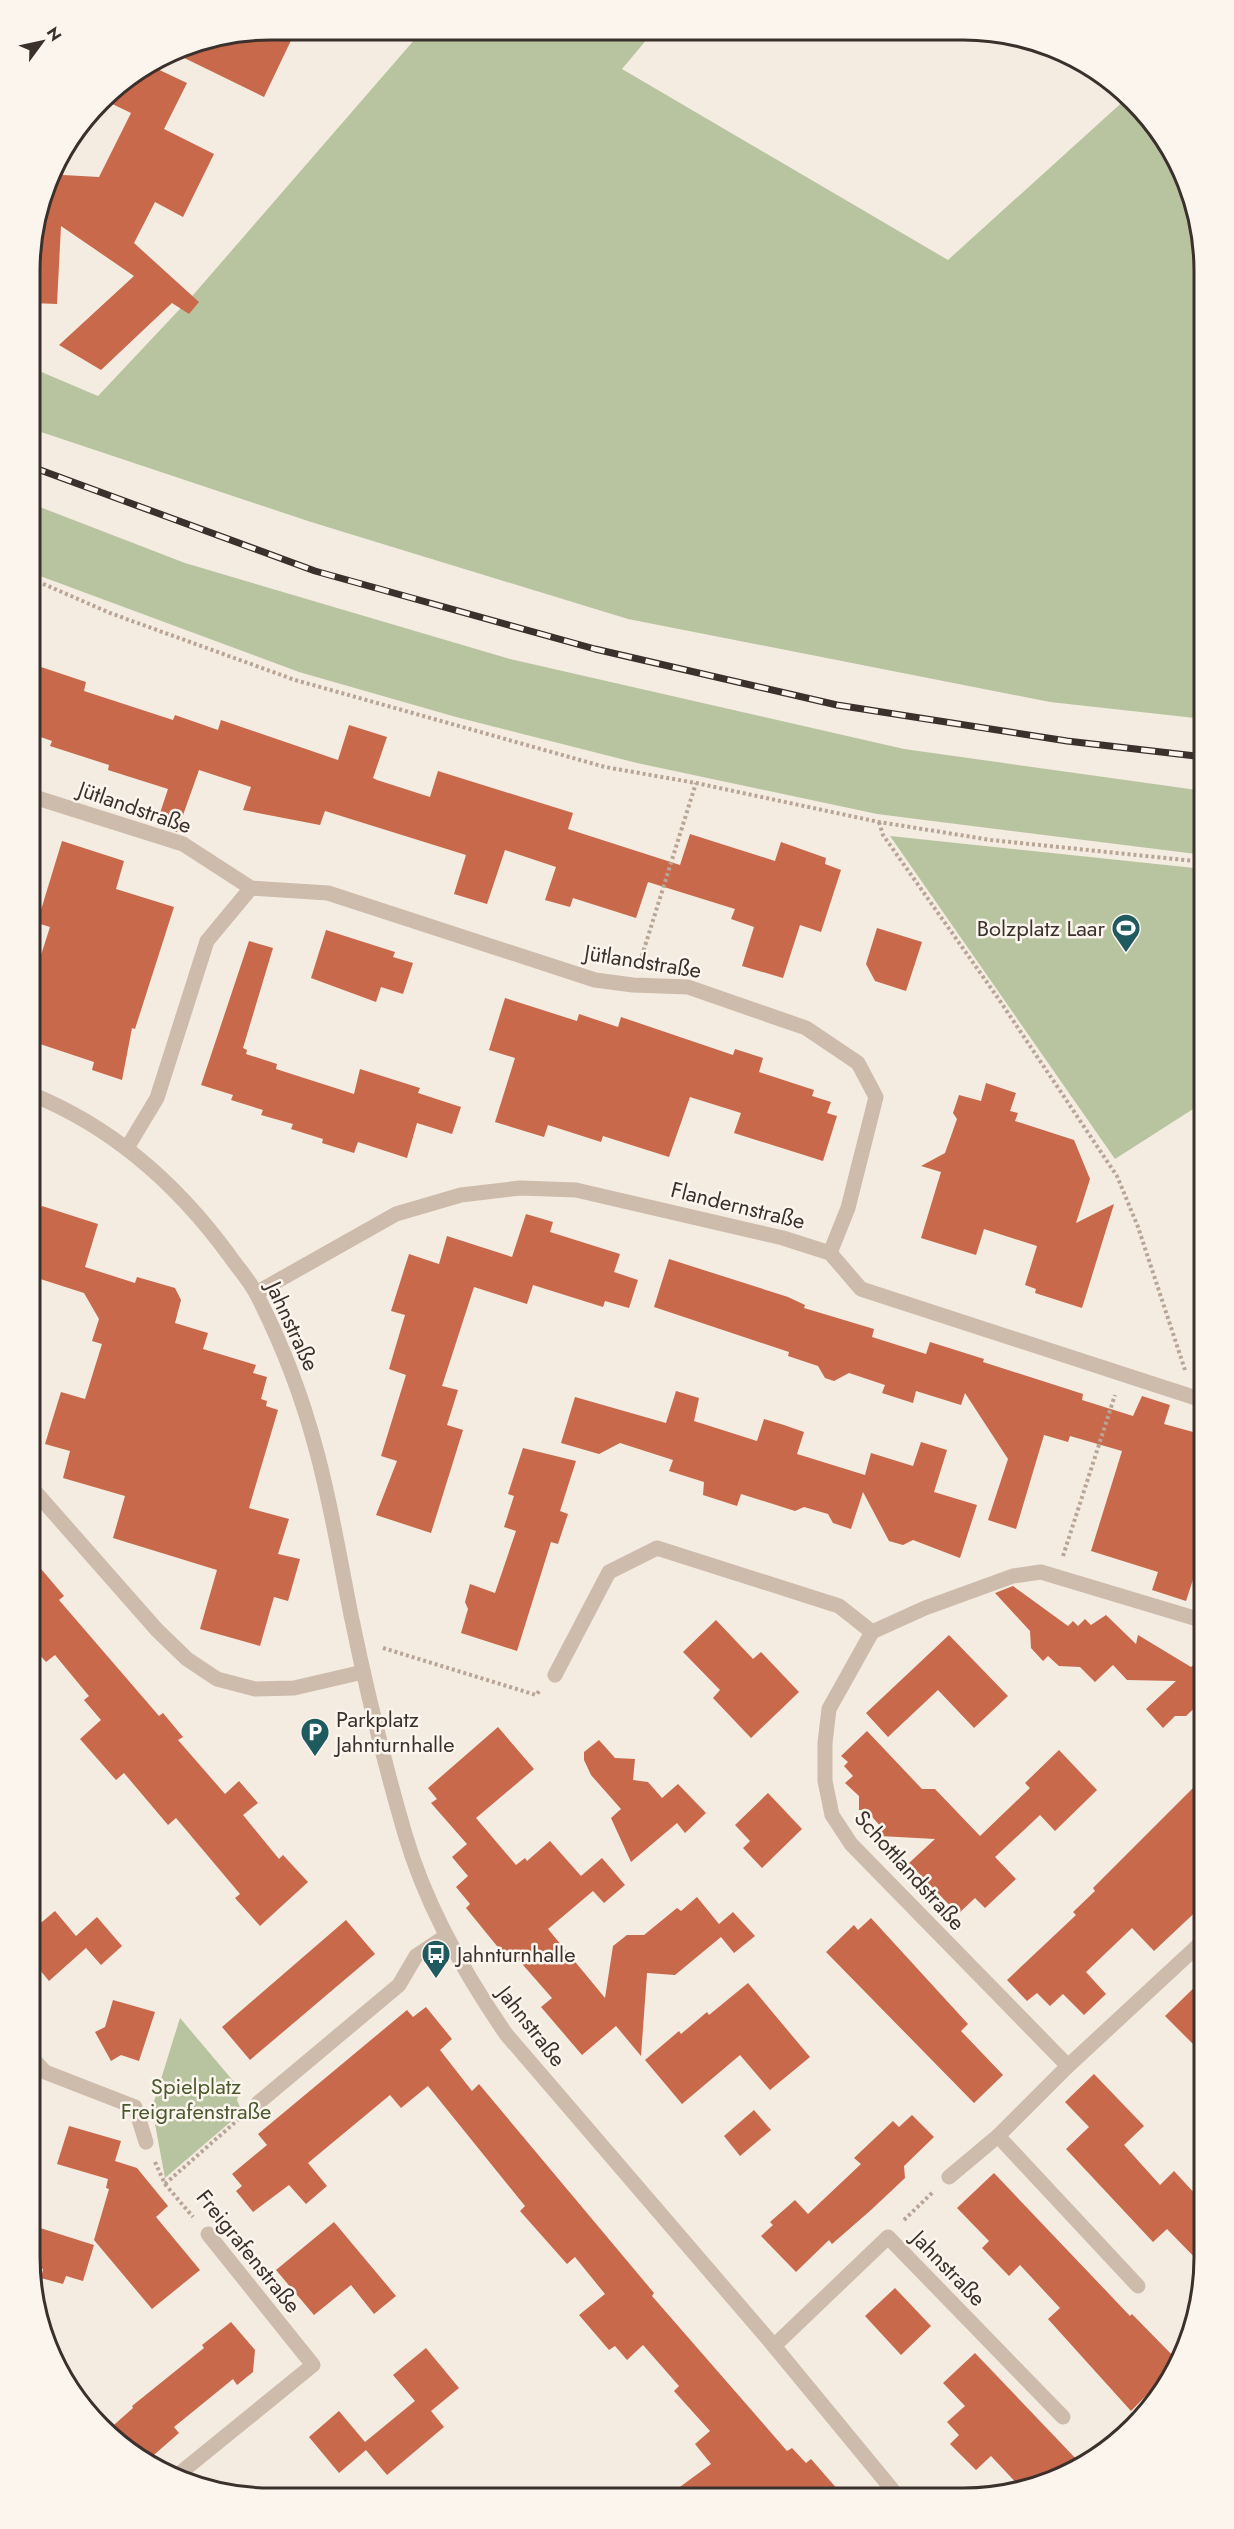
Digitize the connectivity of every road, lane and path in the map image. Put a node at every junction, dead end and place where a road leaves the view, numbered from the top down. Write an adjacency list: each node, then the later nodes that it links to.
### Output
1 (40, 582): 2 (path)
2 (696, 783): 4 (path); 7 (path)
3 (40, 799): 6 (street, Jütlandstraße)
4 (879, 822): 5 (path); 13 (path)
5 (1194, 861)
6 (251, 888): 7 (street, Jütlandstraße); 9 (street)
7 (633, 985): 10 (street, Jütlandstraße)
8 (40, 1098): 9 (street, Jahnstraße)
9 (127, 1148): 11 (street, Jahnstraße)
10 (830, 1253): 11 (street, Flandernstraße); 12 (street)
11 (256, 1293): 19 (street, Jahnstraße)
12 (1119, 1373): 14 (street); 16 (path)
13 (1194, 1389)
14 (1194, 1398)
15 (40, 1497): 20 (street)
16 (1055, 1576): 17 (street); 18 (street)
17 (1194, 1618)
18 (872, 1632): 21 (street); 25 (street, Schottlandstraße)
19 (356, 1640): 20 (street, Jahnstraße); 21 (path)
20 (363, 1672): 22 (street, Jahnstraße)
21 (555, 1675)
22 (446, 1936): 26 (street); 34 (street, Jahnstraße)
23 (1194, 1949): 25 (street)
24 (40, 2066): 28 (street)
25 (1068, 2066): 27 (street)
26 (258, 2103): 30 (path)
27 (998, 2136): 29 (street); 33 (street)
28 (146, 2142): 30 (path, Freigrafenstraße)
29 (949, 2177): 32 (path)
30 (165, 2184): 31 (path, Freigrafenstraße)
31 (208, 2234): 36 (street, Freigrafenstraße)
32 (888, 2237): 34 (street, Jahnstraße); 35 (street, Jahnstraße)
33 (1138, 2286)
34 (774, 2346): 37 (street, Jahnstraße)
35 (1063, 2417)
36 (183, 2471)
37 (891, 2488)

